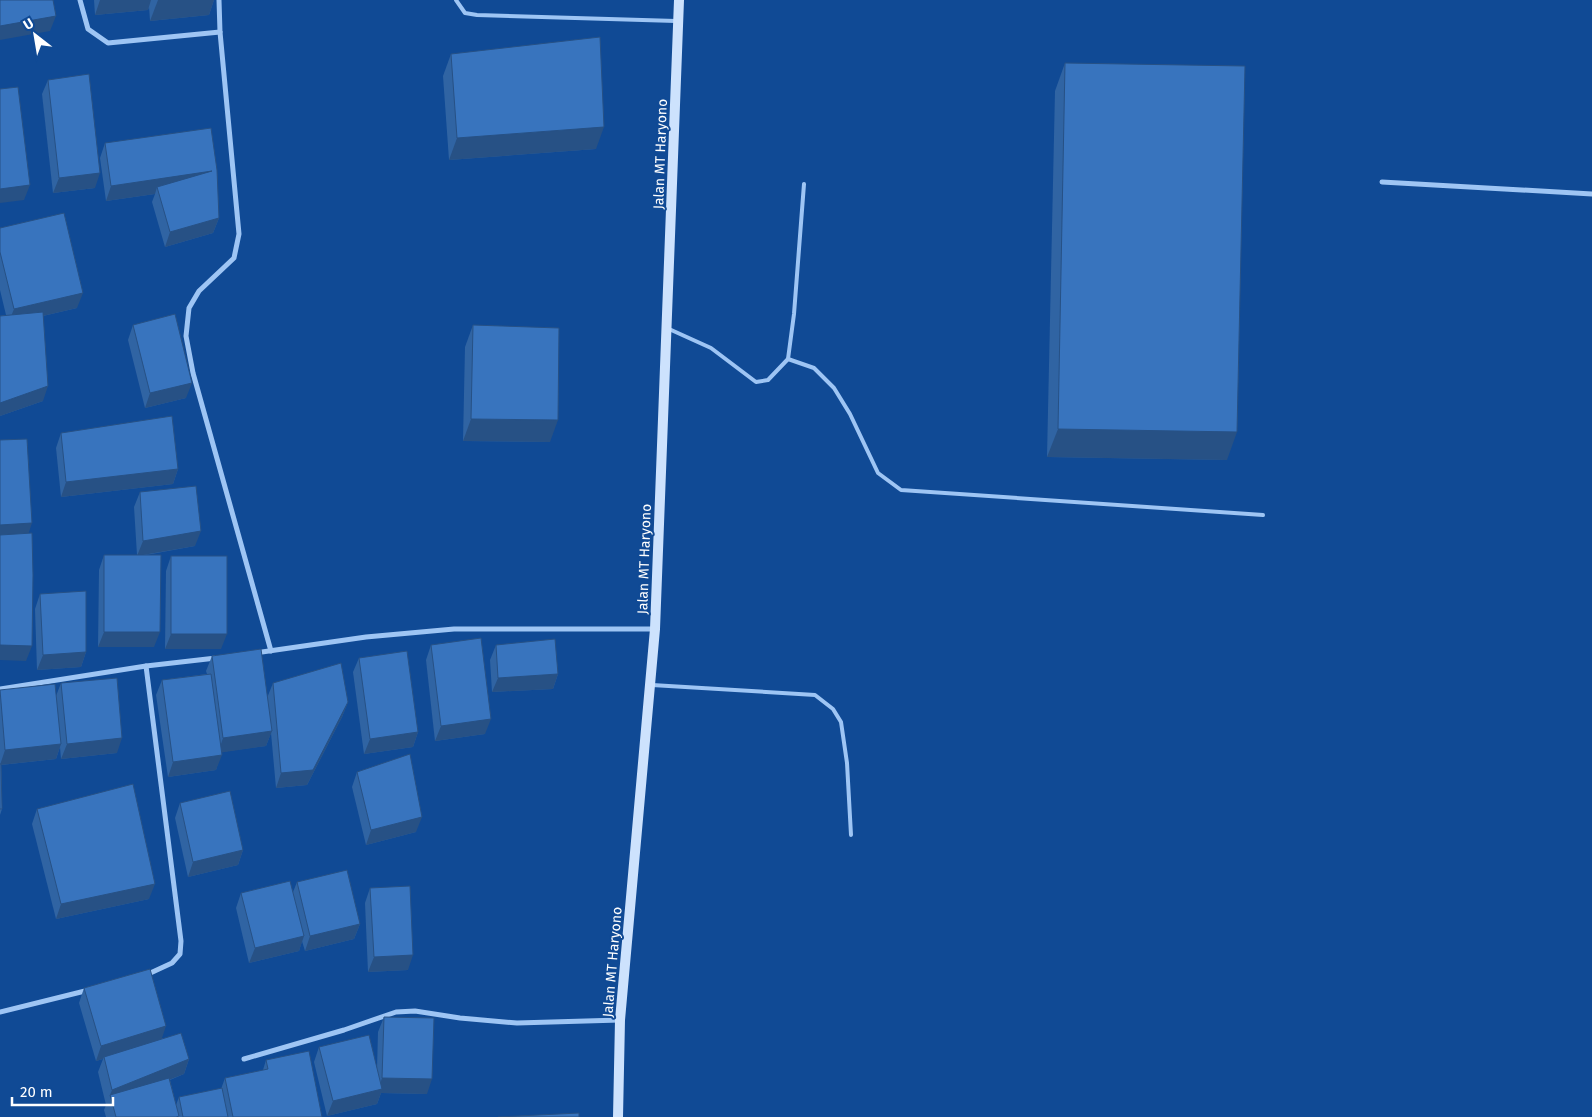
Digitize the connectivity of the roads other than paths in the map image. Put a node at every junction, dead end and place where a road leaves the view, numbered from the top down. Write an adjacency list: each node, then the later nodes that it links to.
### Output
1 (80, 0): 6 (street)
2 (219, 0): 6 (street)
3 (456, 0): 5 (lane)
4 (679, 0): 5 (main road, Jalan MT Haryono)
5 (678, 21): 10 (main road, Jalan MT Haryono)
6 (220, 32): 14 (street)
7 (1382, 182): 9 (street)
8 (804, 184): 11 (lane)
9 (1592, 194)
10 (667, 328): 11 (lane); 13 (main road, Jalan MT Haryono)
11 (788, 359): 12 (lane)
12 (1263, 515)
13 (655, 629): 14 (street); 18 (main road, Jalan MT Haryono)
14 (271, 651): 15 (street)
15 (252, 653)
16 (223, 657): 17 (street)
17 (146, 666): 19 (street); 21 (street)
18 (651, 685): 20 (lane); 24 (main road, Jalan MT Haryono)
19 (0, 689)
20 (851, 835)
21 (140, 977)
22 (93, 989): 23 (street)
23 (0, 1012)
24 (620, 1020): 25 (street); 26 (main road, Jalan MT Haryono)
25 (244, 1059)
26 (618, 1117)

